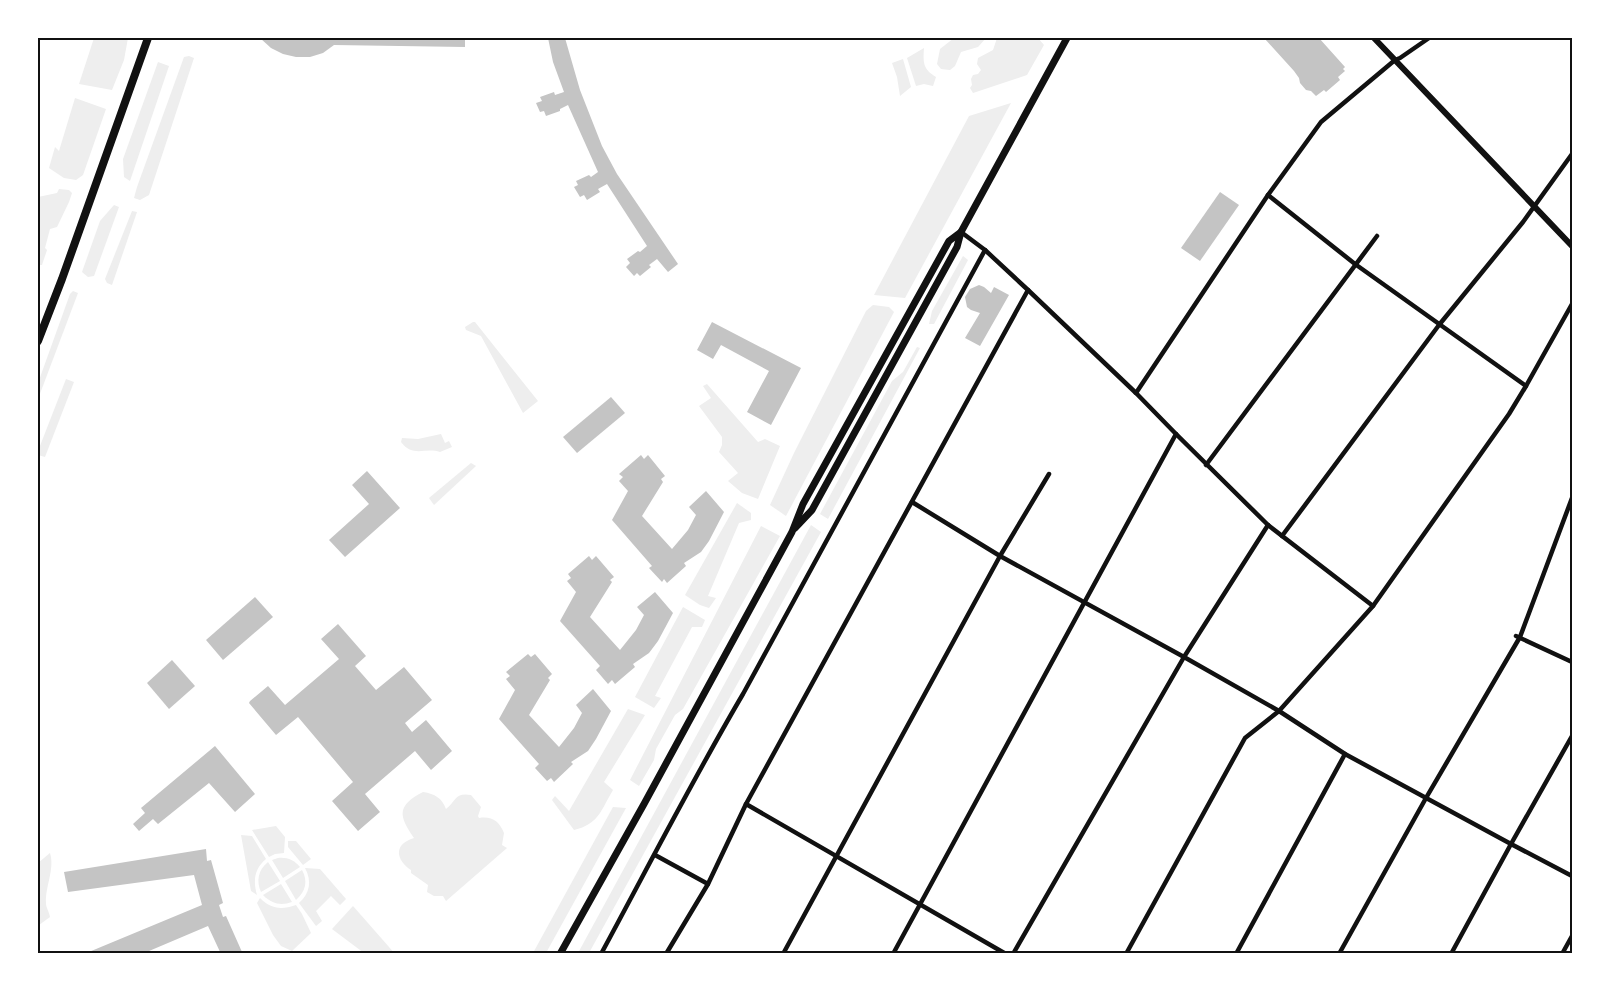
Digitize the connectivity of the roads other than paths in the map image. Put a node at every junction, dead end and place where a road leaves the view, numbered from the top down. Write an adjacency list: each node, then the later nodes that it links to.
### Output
1 (146, 38): 17 (main road)
2 (1066, 38): 9 (main road)
3 (1374, 38): 5 (street)
4 (1429, 38): 5 (street)
5 (1395, 60): 7 (street); 8 (street)
6 (1572, 154): 8 (street)
7 (1269, 195): 13 (street); 19 (street)
8 (1534, 207): 11 (street); 16 (street)
9 (961, 232): 12 (street); 45 (main road)
10 (1377, 236): 13 (street)
11 (1572, 246)
12 (985, 250): 14 (street); 39 (street)
13 (1355, 264): 16 (street); 21 (street)
14 (1028, 290): 19 (street); 24 (street)
15 (1572, 304): 18 (street)
16 (1439, 325): 18 (street); 26 (street)
17 (38, 341)
18 (1527, 386): 29 (street)
19 (1136, 393): 20 (street)
20 (1176, 434): 21 (street); 28 (street)
21 (1206, 465): 25 (street)
22 (1049, 474): 27 (street)
23 (1572, 498): 30 (street)
24 (912, 502): 27 (street); 37 (street)
25 (1268, 525): 26 (street); 31 (street)
26 (1282, 536): 29 (street)
27 (1000, 556): 28 (street); 40 (street)
28 (1084, 603): 31 (street); 43 (street)
29 (1373, 606): 33 (street)
30 (1518, 636): 32 (street); 36 (street)
31 (1184, 657): 33 (street); 51 (street)
32 (1572, 662)
33 (1278, 711): 35 (street); 52 (street)
34 (1572, 736): 38 (street)
35 (1345, 754): 36 (street); 53 (street)
36 (1426, 798): 38 (street); 54 (street)
37 (746, 804): 40 (street); 42 (street)
38 (1511, 844): 41 (street); 55 (street)
39 (655, 855): 42 (street); 46 (street)
40 (836, 856): 43 (street); 48 (street)
41 (1572, 876)
42 (708, 884): 47 (street)
43 (919, 905): 49 (street); 50 (street)
44 (1572, 936): 56 (street)
45 (560, 954)
46 (601, 954)
47 (666, 954)
48 (783, 954)
49 (893, 954)
50 (1006, 954)
51 (1013, 954)
52 (1126, 954)
53 (1236, 954)
54 (1339, 954)
55 (1451, 954)
56 (1562, 954)

